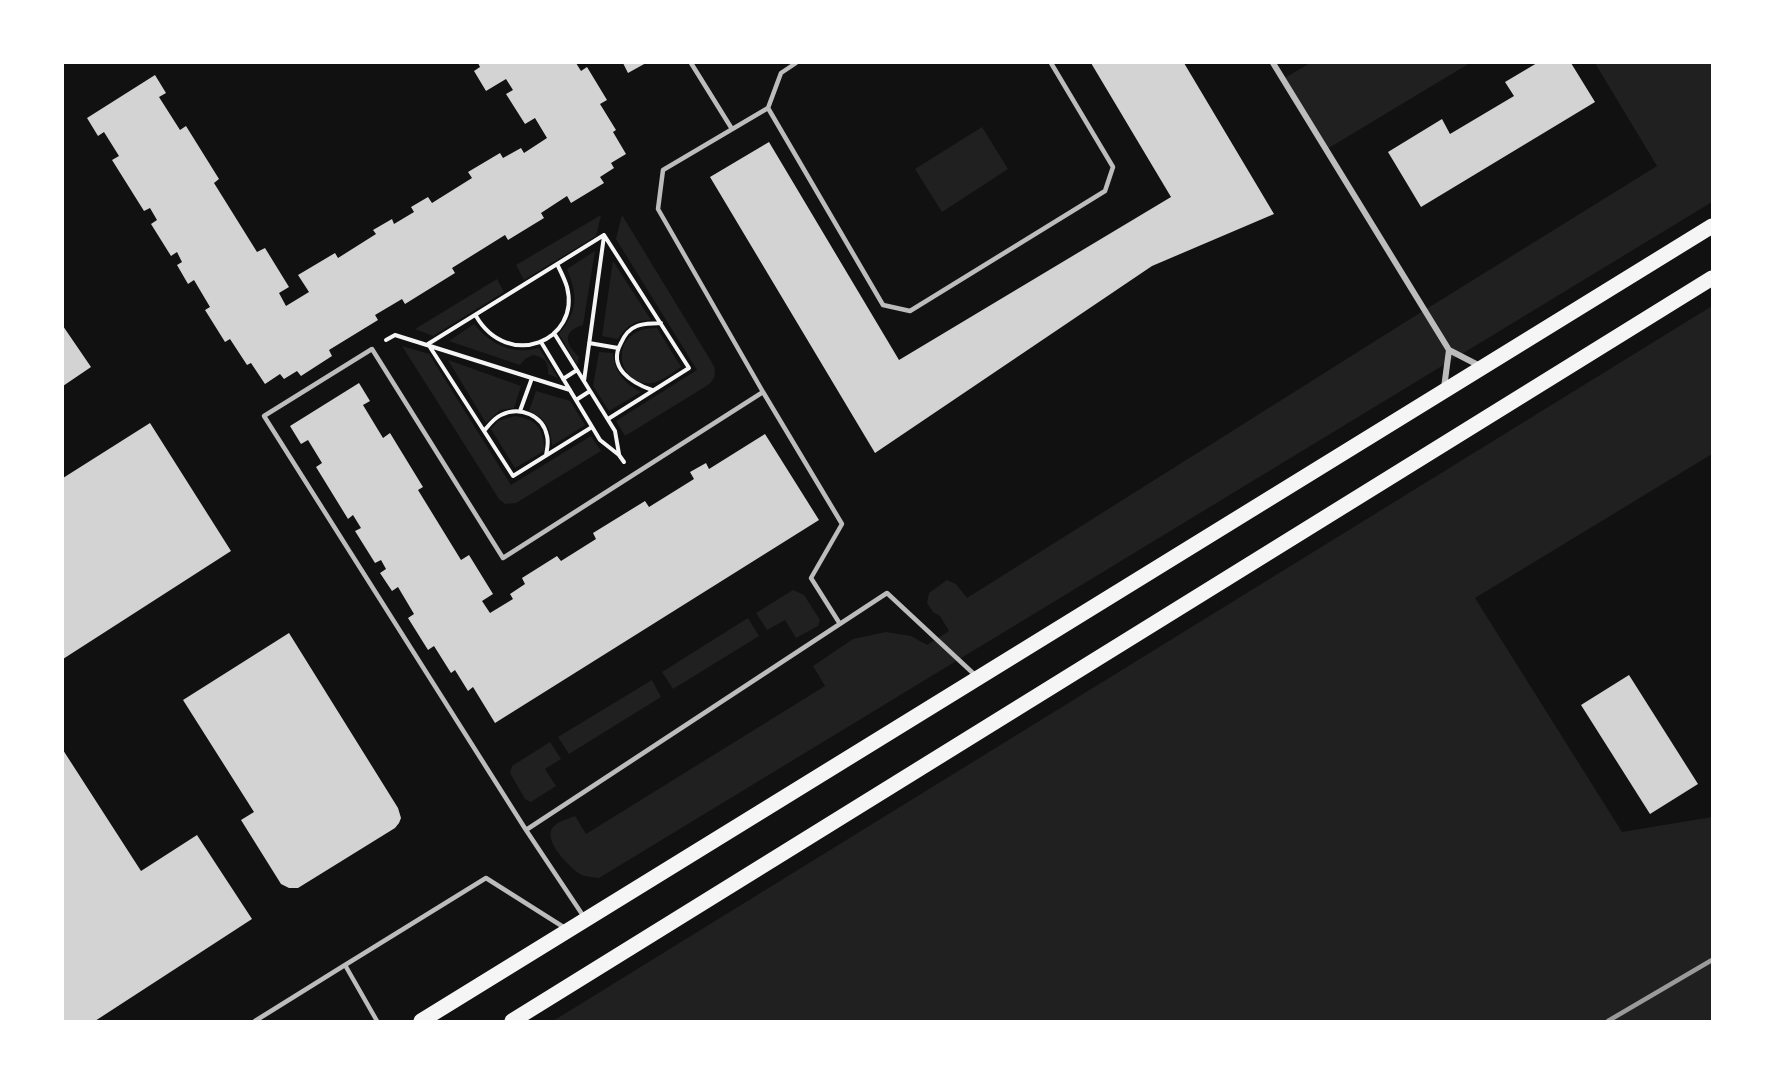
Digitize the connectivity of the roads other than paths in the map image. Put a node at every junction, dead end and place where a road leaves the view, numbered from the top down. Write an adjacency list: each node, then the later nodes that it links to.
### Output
1 (691, 63): 6 (lane)
2 (796, 63): 5 (lane)
3 (1052, 63): 5 (lane)
4 (1273, 63): 9 (street)
5 (768, 108): 6 (lane)
6 (732, 129): 12 (lane)
7 (1712, 225): 10 (main road)
8 (1712, 278): 22 (main road)
9 (1449, 350): 10 (street); 11 (street)
10 (1482, 367): 11 (main road)
11 (1443, 391): 14 (main road)
12 (763, 392): 13 (lane); 15 (lane)
13 (840, 624): 14 (lane); 15 (lane)
14 (977, 677): 16 (main road)
15 (526, 830): 16 (lane)
16 (585, 918): 17 (main road)
17 (567, 930): 18 (lane); 21 (main road)
18 (345, 965): 19 (lane); 20 (lane)
19 (255, 1021)
20 (377, 1021)
21 (421, 1021)
22 (512, 1021)

